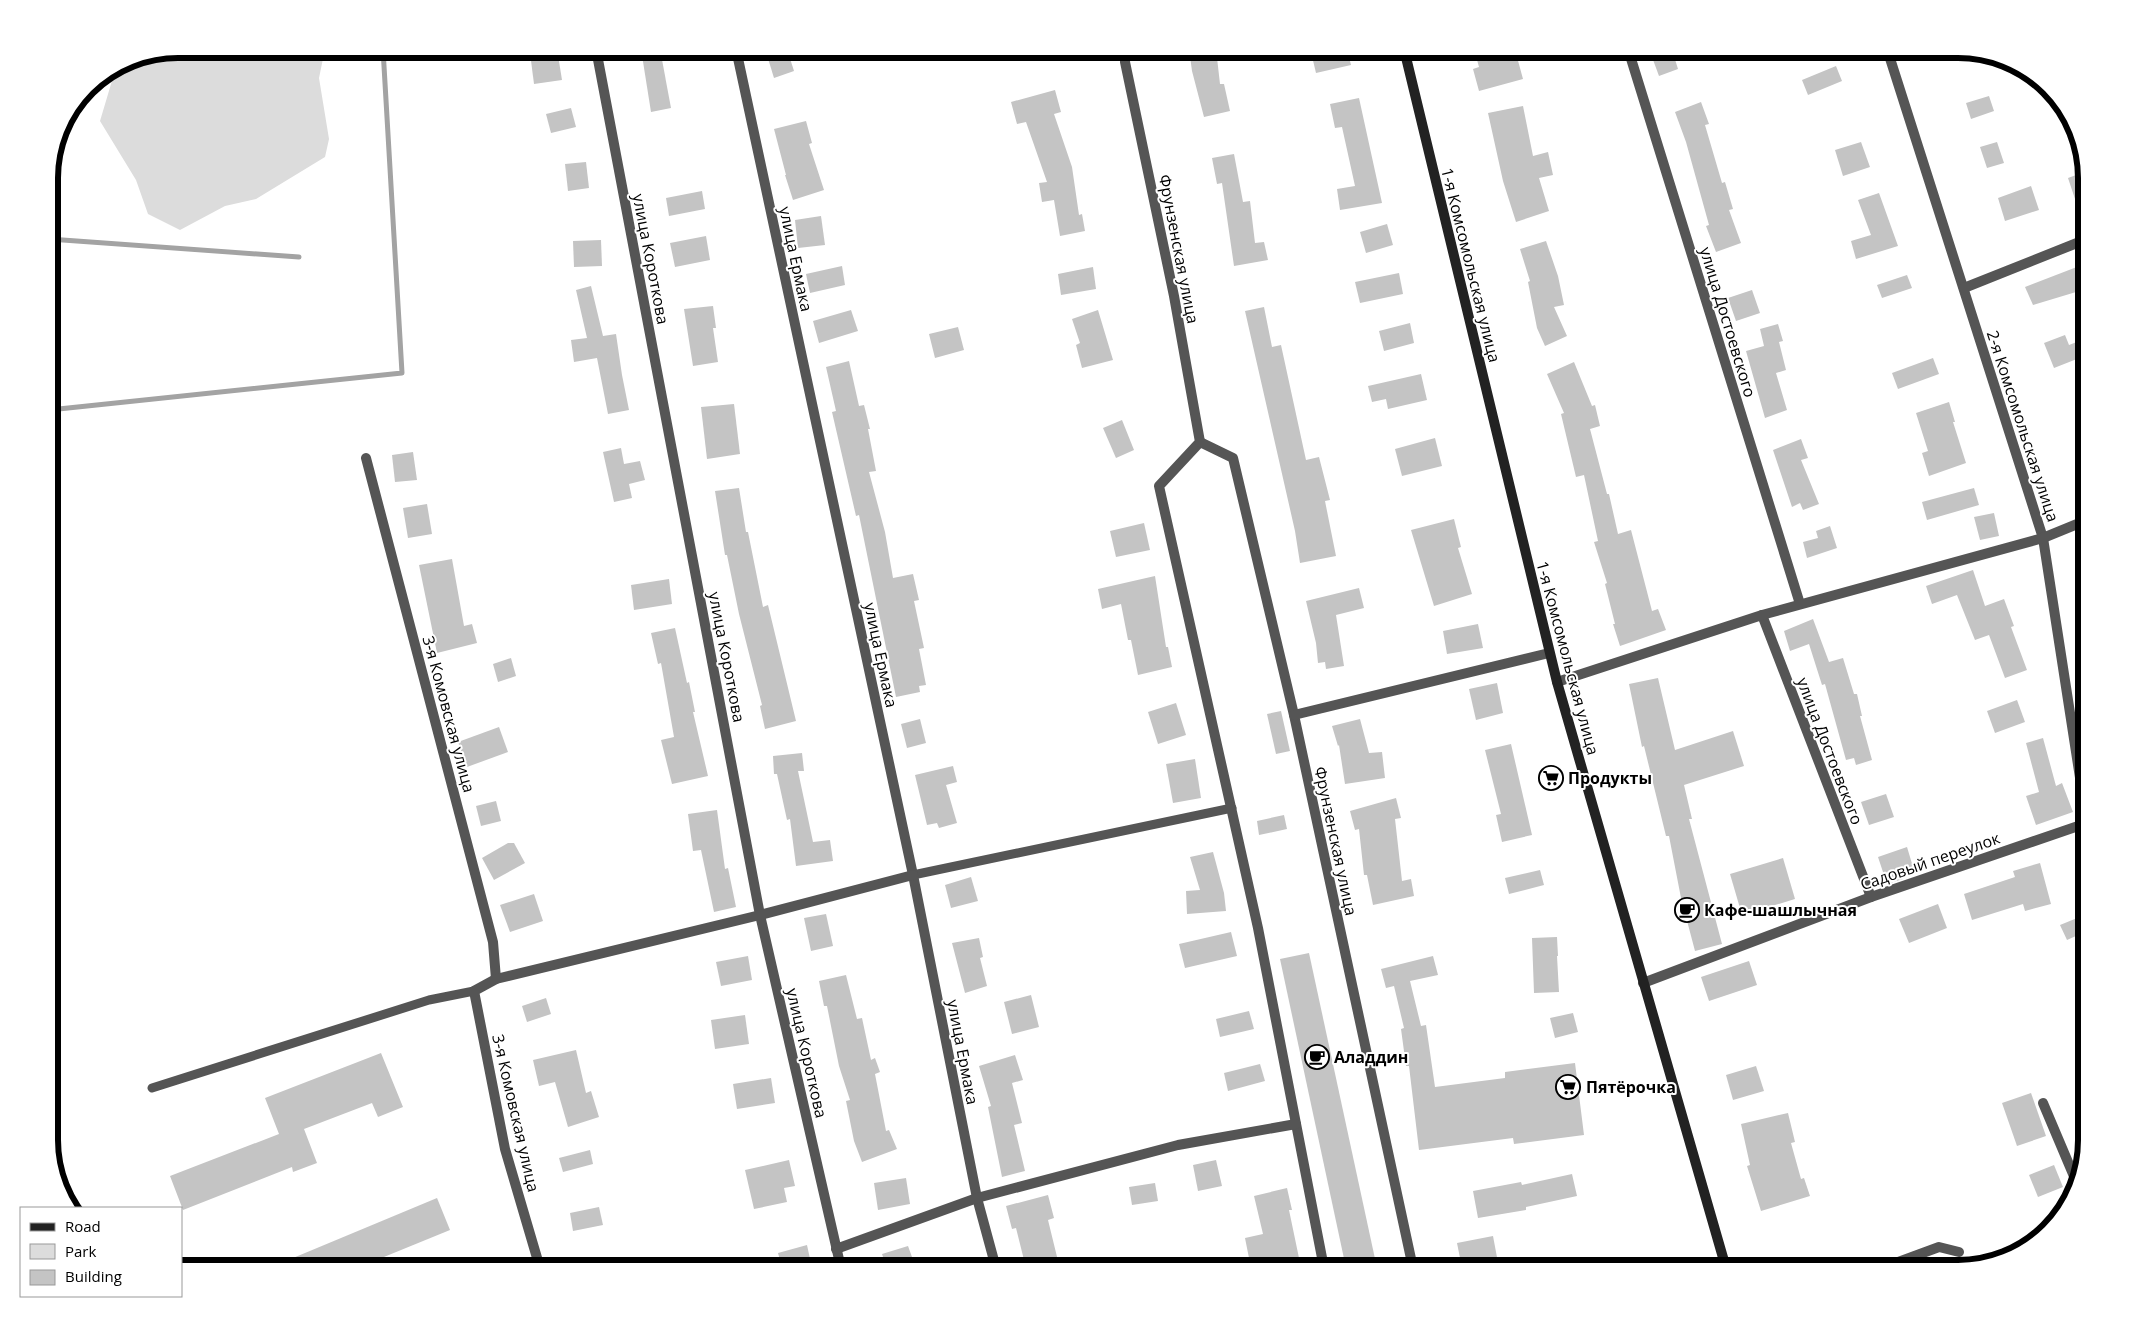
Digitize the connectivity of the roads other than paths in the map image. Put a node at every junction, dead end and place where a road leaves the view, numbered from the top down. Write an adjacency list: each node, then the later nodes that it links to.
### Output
1 (598, 58): 23 (street, улица Короткова)
2 (738, 58): 21 (street, улица Ермака)
3 (1125, 58): 9 (street, Фрунзенская улица)
4 (1406, 58): 15 (main road, 1-я Комсомольская улица)
5 (1631, 58): 13 (street, улица Достоевского)
6 (1890, 58): 8 (street, 2-я Комсомольская улица)
7 (2078, 243): 8 (street)
8 (1964, 288): 12 (street, 2-я Комсомольская улица)
9 (1200, 442): 17 (street, Фрунзенская улица); 19 (street)
10 (366, 458): 24 (street, 3-я Комовская улица)
11 (2078, 524): 12 (street)
12 (2043, 538): 13 (street); 18 (street, 2-я Комсомольская улица)
13 (1800, 604): 14 (street)
14 (1762, 615): 16 (street); 22 (street, улица Достоевского)
15 (1549, 653): 16 (main road, 1-я Комсомольская улица); 17 (street)
16 (1557, 682): 25 (main road, 1-я Комсомольская улица)
17 (1294, 715): 38 (street, Фрунзенская улица)
18 (2078, 765)
19 (1232, 808): 21 (lane); 29 (street)
20 (2078, 826): 22 (street, Садовый переулок)
21 (913, 875): 23 (street); 31 (street, улица Ермака)
22 (1871, 897): 25 (street, Садовый переулок)
23 (760, 915): 24 (street); 32 (street, улица Короткова)
24 (496, 979): 26 (street)
25 (1643, 982): 39 (main road, 1-я Комсомольская улица)
26 (474, 991): 27 (lane); 34 (street, 3-я Комовская улица)
27 (152, 1088)
28 (2043, 1103): 30 (street)
29 (1296, 1124): 31 (street); 37 (street)
30 (2073, 1174)
31 (977, 1198): 32 (street); 36 (street, улица Ермака)
32 (836, 1249): 35 (street, улица Короткова)
33 (1959, 1252): 40 (street)
34 (538, 1260)
35 (839, 1260)
36 (994, 1260)
37 (1322, 1260)
38 (1411, 1260)
39 (1724, 1260)
40 (1904, 1260)

